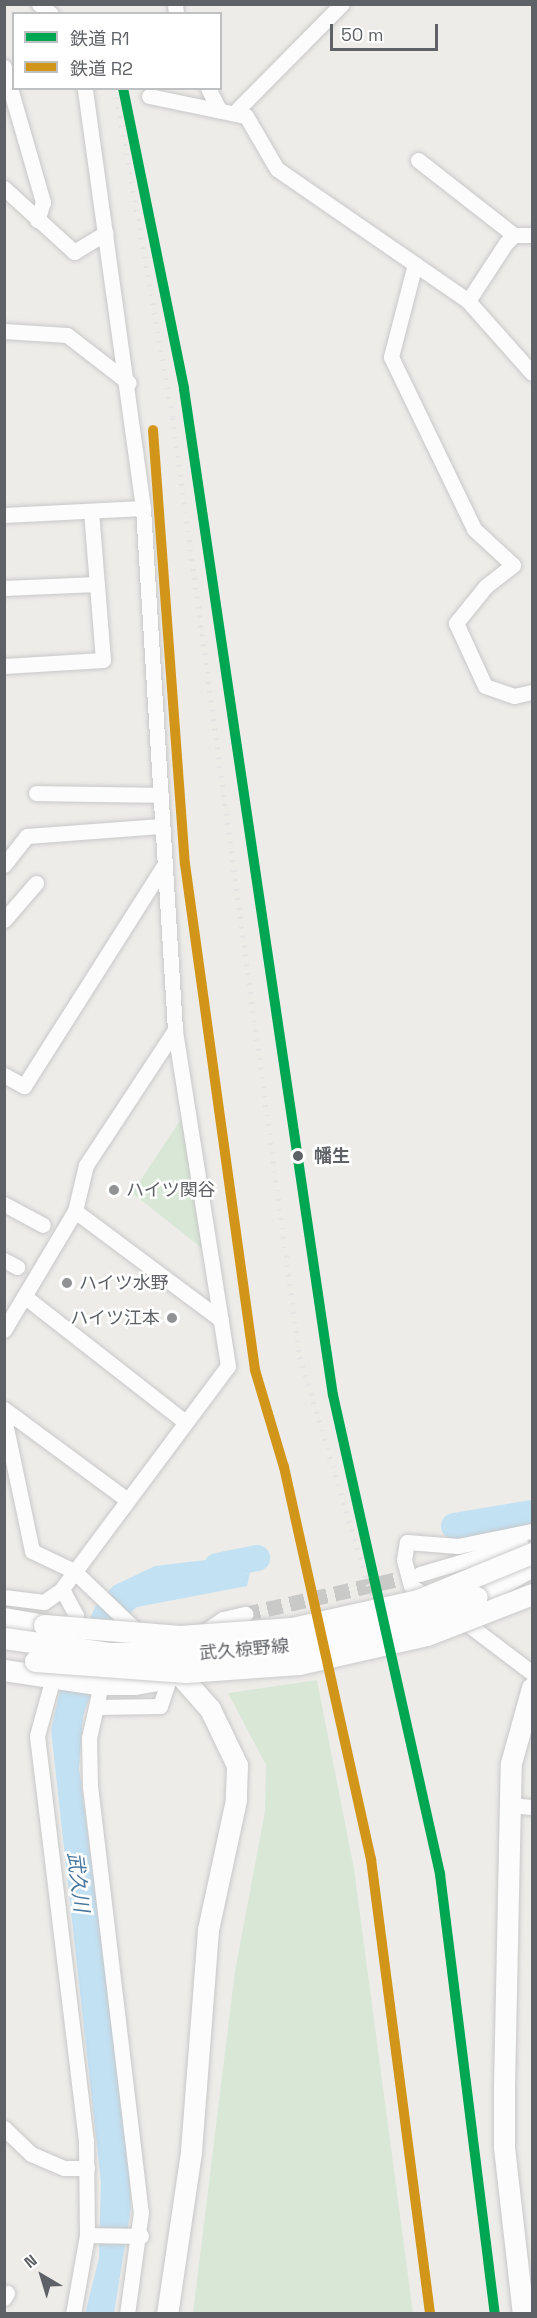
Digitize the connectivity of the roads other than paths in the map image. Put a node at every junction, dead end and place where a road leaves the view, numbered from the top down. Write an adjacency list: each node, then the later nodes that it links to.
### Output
1 (342, 4): 7 (street)
2 (4, 67): 10 (street)
3 (209, 90): 6 (street)
4 (149, 96): 6 (street)
5 (88, 99): 11 (street)
6 (219, 110): 7 (street)
7 (237, 110): 14 (street)
8 (418, 160): 12 (street)
9 (4, 189): 10 (street)
10 (37, 220): 11 (street)
11 (106, 233): 18 (street)
12 (514, 235): 13 (street); 15 (street)
13 (532, 235)
14 (415, 264): 15 (street); 25 (street)
15 (468, 301): 17 (street)
16 (4, 331): 18 (street)
17 (532, 372)
18 (129, 383): 19 (street)
19 (143, 508): 20 (street); 27 (street)
20 (91, 512): 21 (street); 22 (street)
21 (4, 515)
22 (97, 584): 23 (street); 24 (street)
23 (4, 588)
24 (4, 666)
25 (532, 692)
26 (36, 793): 27 (street)
27 (160, 795): 28 (street)
28 (160, 826): 29 (street); 30 (street)
29 (4, 865)
30 (163, 867): 33 (street); 34 (street)
31 (36, 883): 32 (street)
32 (4, 920)
33 (175, 1030): 36 (street); 39 (street)
34 (4, 1075)
35 (4, 1204): 37 (street)
36 (75, 1211): 38 (street); 39 (street)
37 (43, 1225)
38 (24, 1296): 40 (street); 43 (street)
39 (220, 1320): 43 (street)
40 (4, 1330)
41 (4, 1409): 44 (street)
42 (4, 1418): 49 (street)
43 (185, 1422): 44 (street)
44 (126, 1499): 49 (street)
45 (532, 1530): 62 (street)
46 (532, 1540): 50 (street)
47 (532, 1553): 57 (main road, bridge)
48 (532, 1566): 55 (main road, 武久椋野線)
49 (74, 1571): 52 (street); 60 (street)
50 (420, 1574)
51 (532, 1576): 55 (main road, 武久椋野線)
52 (62, 1589): 54 (street); 63 (street)
53 (532, 1594): 59 (main road, bridge)
54 (4, 1597)
55 (477, 1597): 58 (main road, 武久椋野線, bridge)
56 (245, 1614): 60 (street)
57 (4, 1618)
58 (4, 1638)
59 (4, 1655)
60 (172, 1666): 64 (main road); 66 (street); 75 (main road)
61 (4, 1670): 63 (main road)
62 (532, 1673)
63 (54, 1679): 64 (main road); 70 (street)
64 (98, 1684): 66 (street)
65 (532, 1688): 67 (main road)
66 (97, 1707): 72 (street)
67 (509, 1805): 68 (street); 76 (main road)
68 (532, 1807)
69 (4, 2128): 70 (street)
70 (87, 2168): 71 (street)
71 (87, 2235): 72 (street); 73 (street)
72 (141, 2236): 74 (street)
73 (73, 2313)
74 (127, 2313)
75 (167, 2313)
76 (523, 2313)

